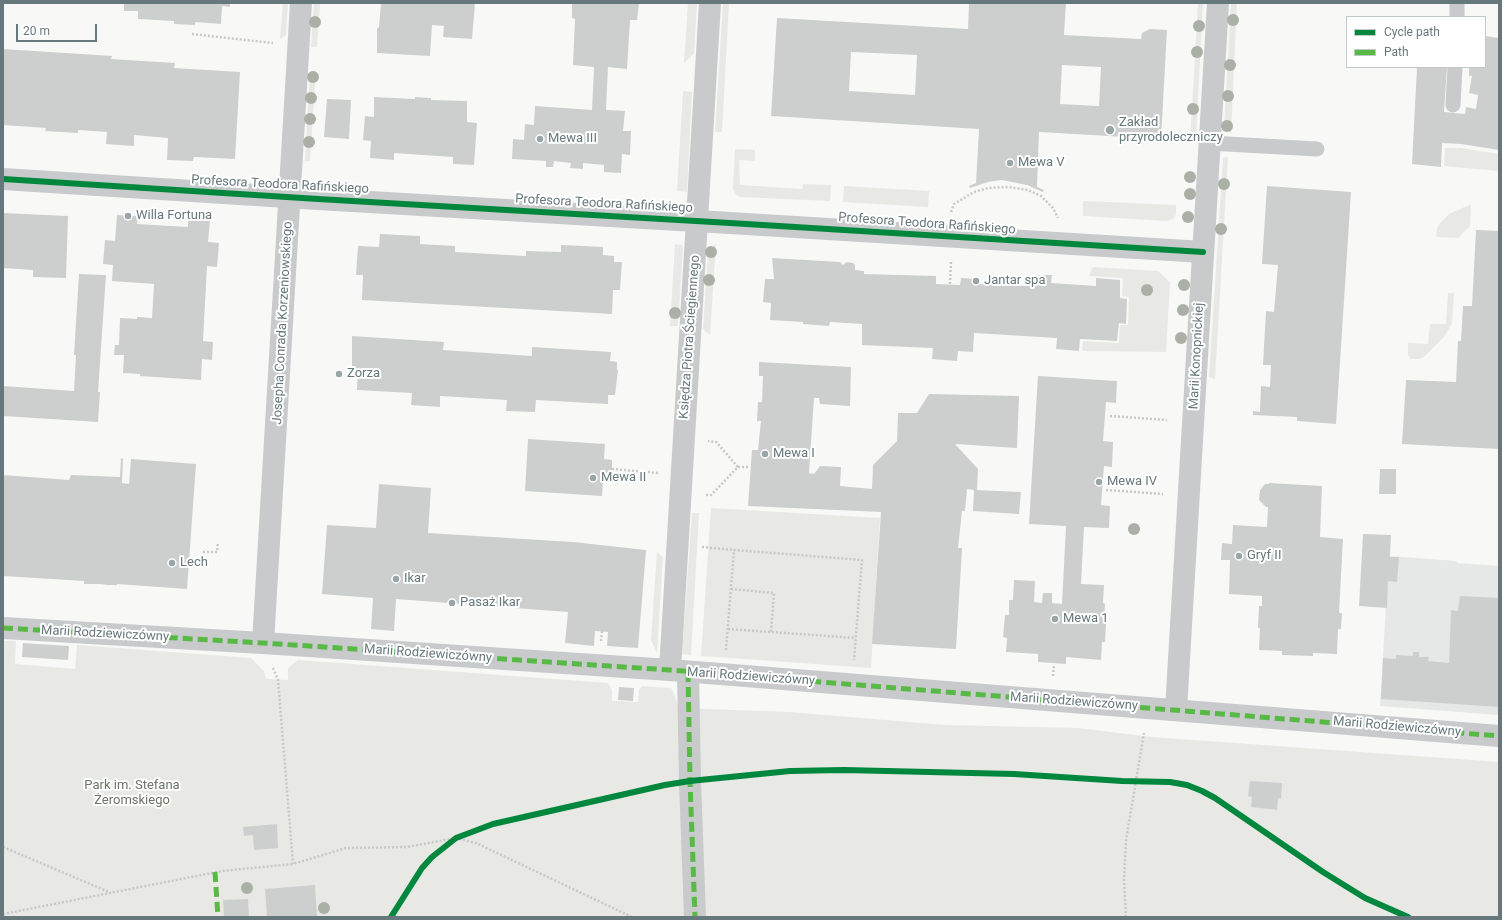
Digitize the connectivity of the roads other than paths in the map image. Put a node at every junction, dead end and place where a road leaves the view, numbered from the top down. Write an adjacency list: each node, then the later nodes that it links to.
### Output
1 (301, 3): 11 (street, Josepha Conrada Korzeniowskiego)
2 (710, 3): 12 (street, Księdza Piotra Ściegiennego)
3 (1218, 3): 8 (street, Marii Konopnickiej)
4 (1457, 3): 5 (lane)
5 (1457, 16)
6 (1455, 68): 7 (lane)
7 (1453, 105)
8 (1209, 142): 9 (lane); 13 (street, Marii Konopnickiej)
9 (1317, 149)
10 (3, 180): 11 (street, Profesora Teodora Rafińskiego)
11 (290, 197): 12 (street, Profesora Teodora Rafińskiego); 15 (street, Josepha Conrada Korzeniowskiego)
12 (697, 221): 13 (street, Profesora Teodora Rafińskiego); 16 (street, Księdza Piotra Ściegiennego)
13 (1203, 252): 17 (street, Marii Konopnickiej)
14 (3, 628): 15 (street, Marii Rodziewiczówny)
15 (263, 643): 16 (street, Marii Rodziewiczówny)
16 (679, 671): 17 (street, Marii Rodziewiczówny); 19 (street, Księdza Piotra Ściegiennego)
17 (1176, 710): 18 (street, Marii Rodziewiczówny)
18 (1499, 736)
19 (695, 917)

